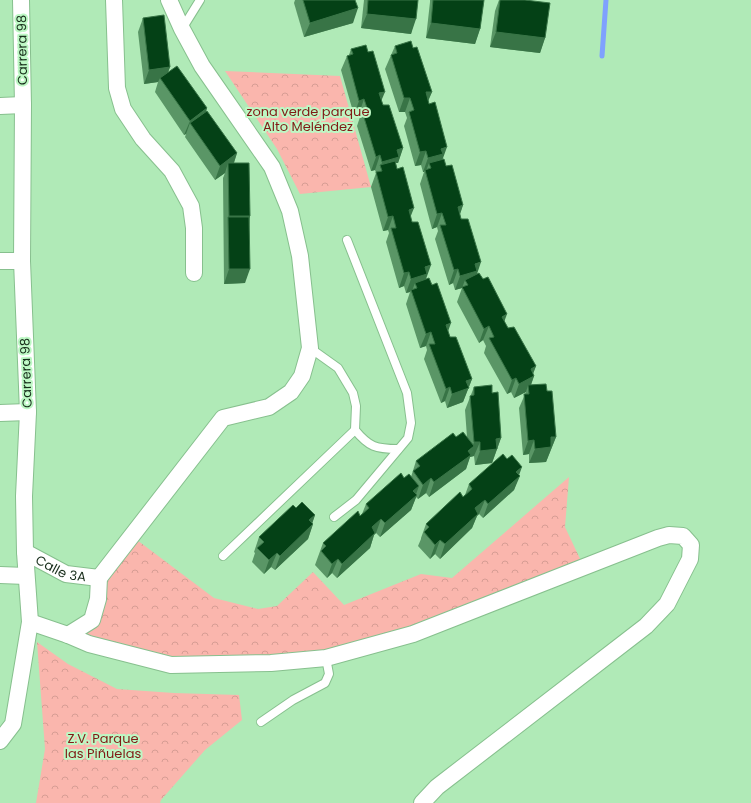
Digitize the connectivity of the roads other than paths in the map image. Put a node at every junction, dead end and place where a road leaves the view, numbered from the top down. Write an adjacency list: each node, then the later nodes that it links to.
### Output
1 (22, 0): 6 (street, Carrera 98)
2 (114, 0): 11 (street)
3 (169, 0): 5 (street)
4 (200, 0): 5 (lane)
5 (182, 29): 12 (street)
6 (23, 105): 7 (street); 10 (street, Carrera 98)
7 (0, 106)
8 (346, 240): 16 (lane)
9 (0, 261): 10 (street)
10 (22, 261): 13 (street, Carrera 98)
11 (194, 273)
12 (310, 348): 15 (lane); 22 (street)
13 (28, 412): 14 (street); 18 (street, Carrera 98)
14 (0, 413)
15 (355, 430): 16 (lane); 19 (lane)
16 (398, 449): 17 (lane)
17 (334, 517)
18 (25, 552): 21 (street, Carrera 98); 22 (street, Calle 3A)
19 (223, 556)
20 (0, 575): 21 (street)
21 (26, 576): 24 (street, Carrera 98)
22 (99, 578): 23 (street)
23 (92, 620): 25 (street); 26 (street)
24 (30, 622): 25 (street); 29 (street, Carrera 98)
25 (68, 635): 26 (street)
26 (99, 647): 27 (street)
27 (326, 658): 28 (lane); 30 (street)
28 (261, 722)
29 (3, 734)
30 (422, 803)

